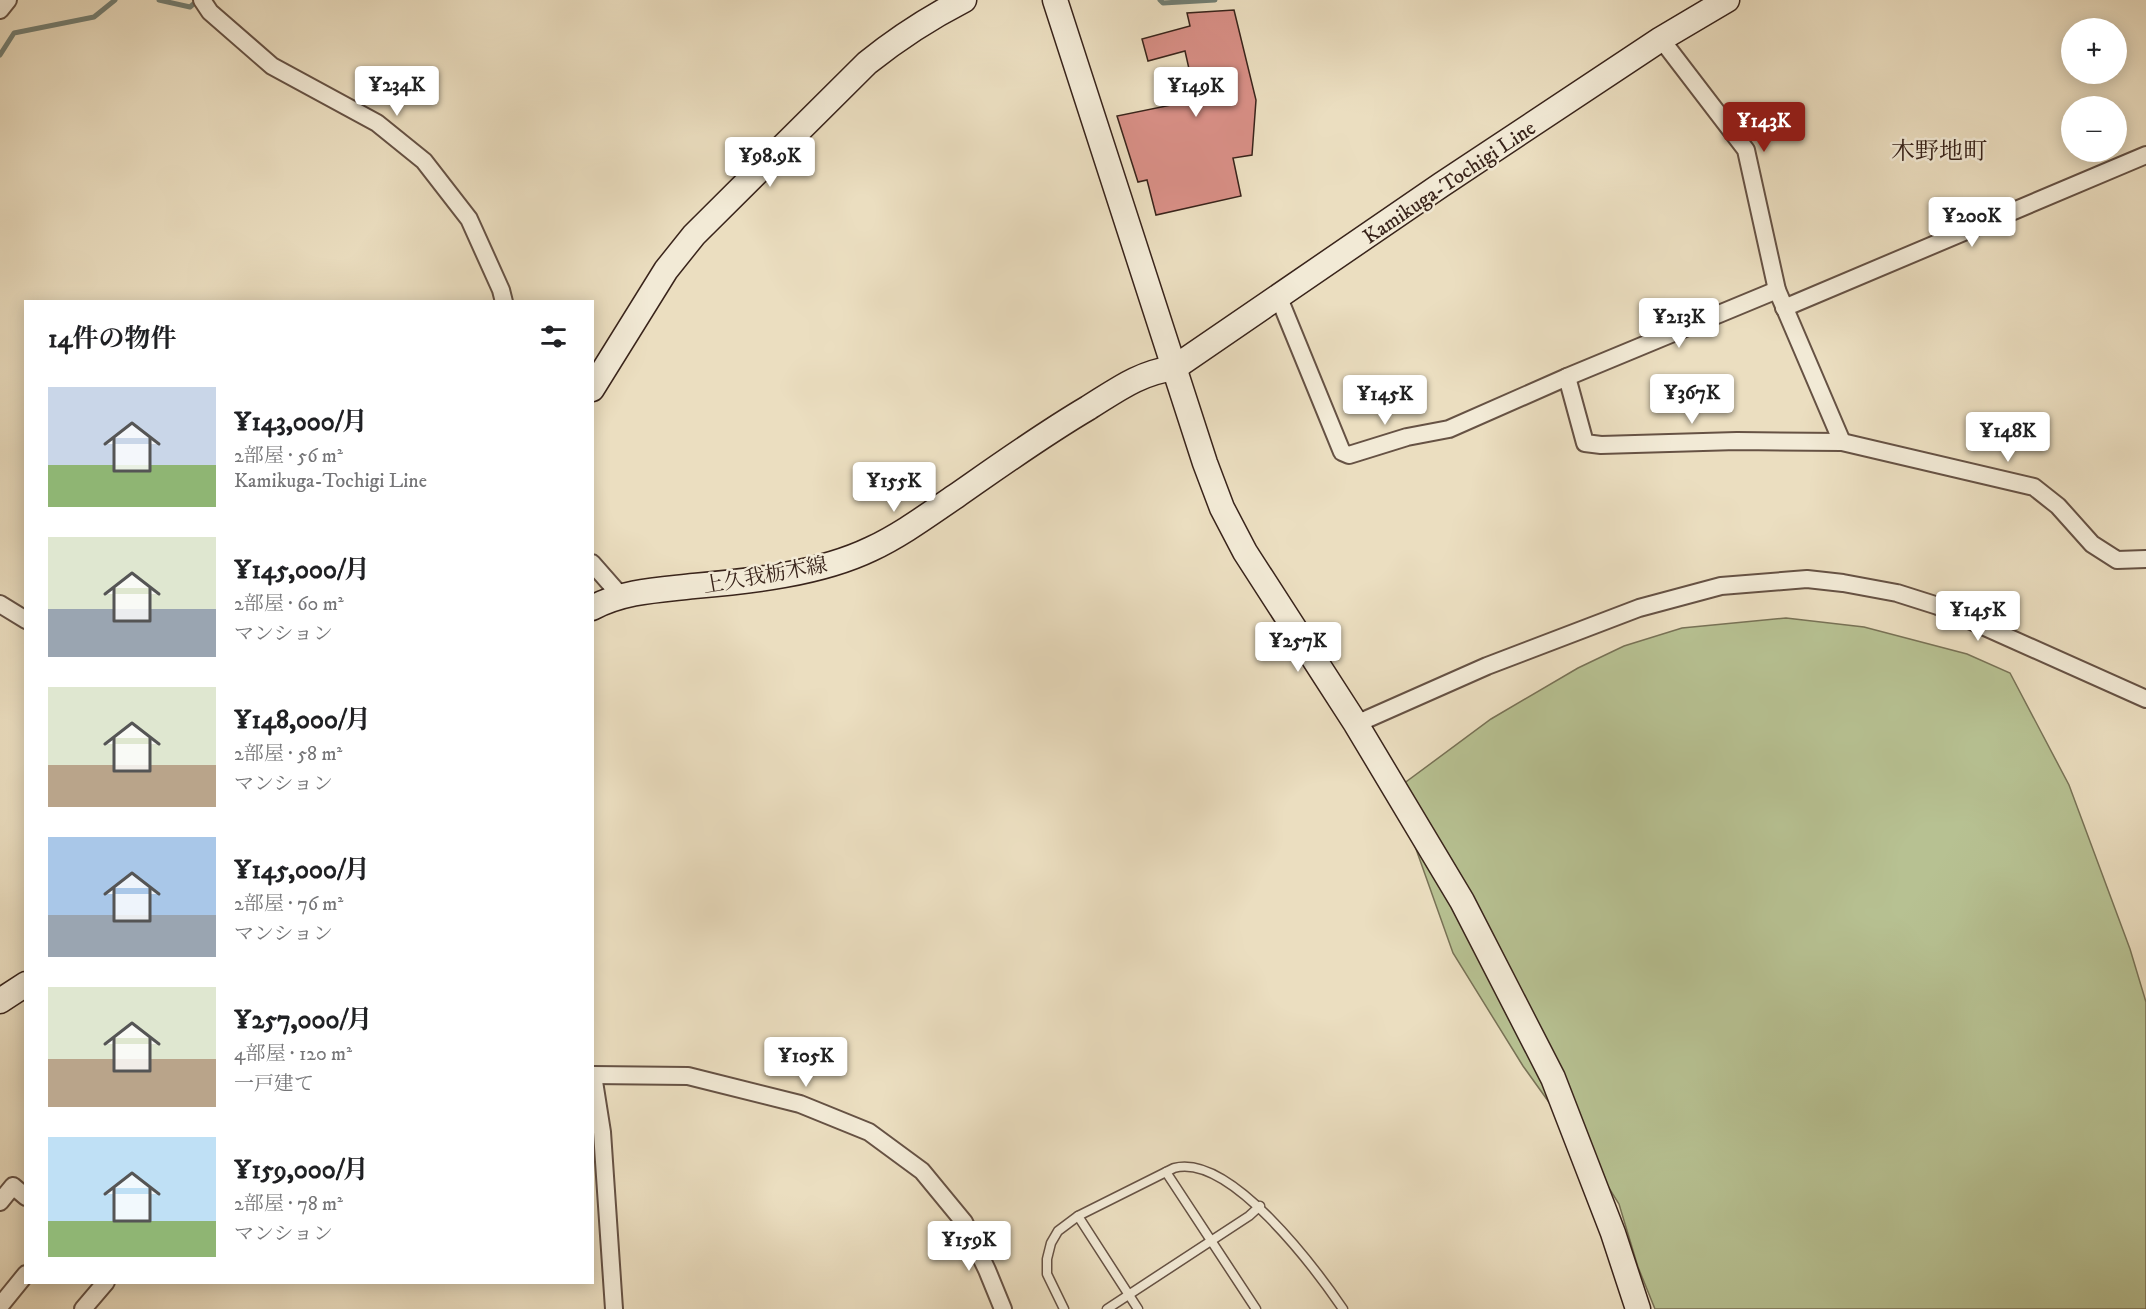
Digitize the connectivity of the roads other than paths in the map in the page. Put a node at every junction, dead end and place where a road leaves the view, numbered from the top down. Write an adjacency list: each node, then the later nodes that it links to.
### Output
1 (8, 0): 6 (street)
2 (202, 0): 11 (street)
3 (964, 0): 15 (street)
4 (1054, 0): 13 (street)
5 (1727, 0): 7 (street, Kamikuga-Tochigi Line)
6 (0, 10)
7 (1661, 39): 9 (street); 10 (street, Kamikuga-Tochigi Line)
8 (2146, 155): 12 (street)
9 (1777, 290): 12 (street); 14 (street)
10 (1279, 298): 13 (street, Kamikuga-Tochigi Line); 14 (street)
11 (504, 300)
12 (1784, 308): 16 (street)
13 (1174, 368): 19 (street, 上久我栃木線); 24 (street)
14 (1567, 377): 16 (street)
15 (594, 387)
16 (1842, 442): 17 (street)
17 (2146, 559)
18 (594, 565): 19 (street)
19 (621, 596): 21 (street, 上久我栃木線)
20 (0, 604): 22 (street)
21 (594, 607)
22 (24, 619)
23 (2146, 699): 24 (street)
24 (1356, 724): 47 (street)
25 (24, 985): 26 (street)
26 (0, 1001)
27 (594, 1075): 42 (street)
28 (594, 1081): 41 (street)
29 (1166, 1172): 32 (lane); 33 (lane); 34 (lane)
30 (24, 1195): 31 (street)
31 (0, 1202)
32 (1260, 1206): 34 (lane); 39 (lane)
33 (1078, 1216): 37 (lane); 43 (lane)
34 (1211, 1240): 37 (lane); 46 (lane)
35 (24, 1276): 38 (street)
36 (104, 1284): 40 (street)
37 (1128, 1294): 44 (lane); 45 (lane)
38 (0, 1306)
39 (1340, 1308)
40 (83, 1309)
41 (614, 1309)
42 (1003, 1309)
43 (1064, 1309)
44 (1107, 1309)
45 (1138, 1309)
46 (1256, 1309)
47 (1638, 1309)

